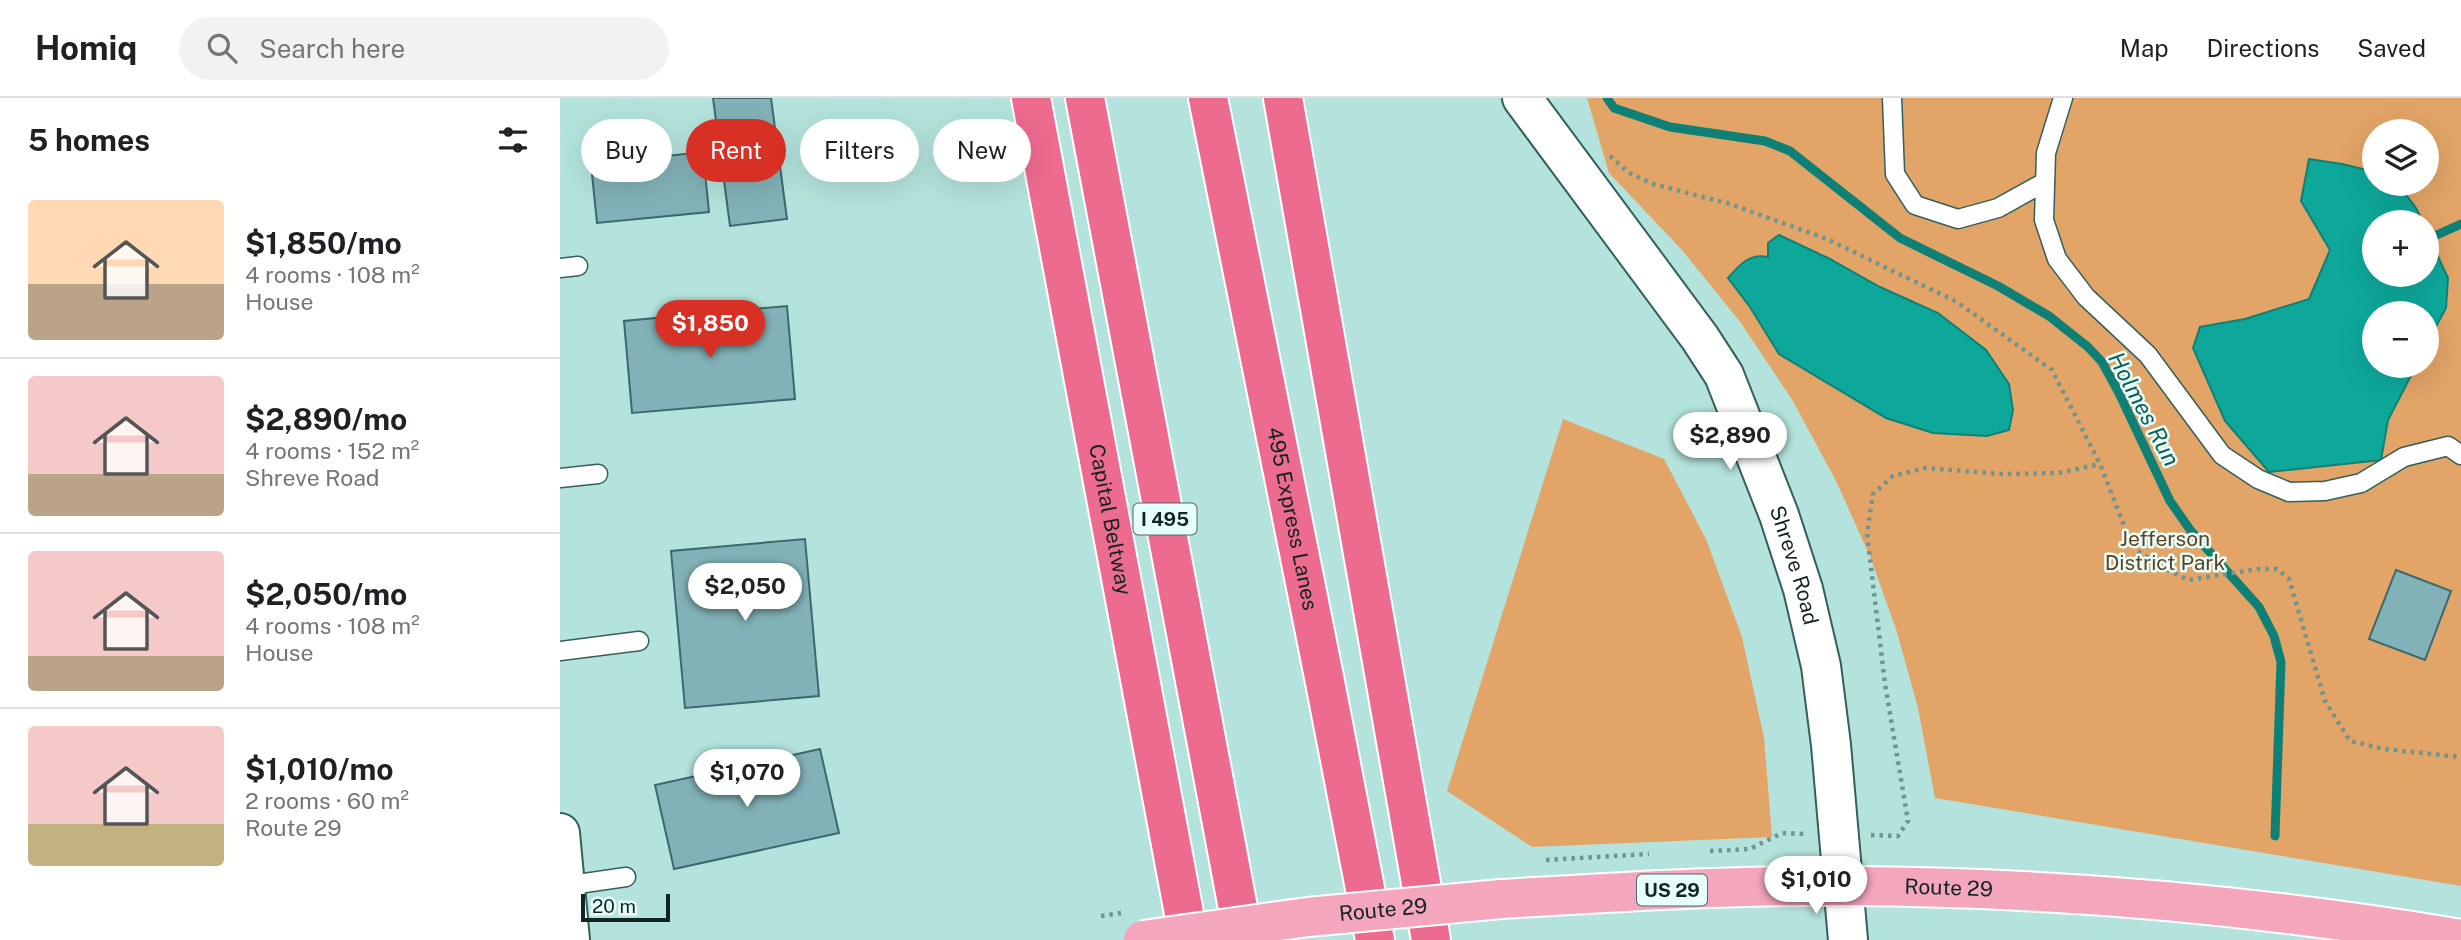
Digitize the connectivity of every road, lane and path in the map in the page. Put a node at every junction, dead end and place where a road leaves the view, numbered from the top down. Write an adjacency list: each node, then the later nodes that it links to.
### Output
1 (1031, 98): 29 (highway, Capital Beltway / I 495)
2 (1085, 98): 30 (highway, I 495)
3 (1208, 98): 31 (highway, 495 Express Lanes)
4 (1283, 98): 32 (highway)
5 (1522, 98): 18 (main road, Shreve Road)
6 (1892, 98): 9 (lane)
7 (2063, 98): 9 (lane)
8 (1604, 151): 11 (path)
9 (2045, 182): 10 (lane)
10 (2461, 455)
11 (2100, 464): 16 (path); 18 (path)
12 (598, 474): 13 (lane)
13 (560, 478)
14 (639, 641): 15 (lane)
15 (560, 651)
16 (2461, 757)
17 (560, 833): 24 (main road)
18 (1839, 835): 19 (path); 23 (main road, Shreve Road)
19 (1697, 852)
20 (1657, 853): 21 (path)
21 (1538, 861)
22 (626, 877): 24 (lane)
23 (1843, 886): 25 (main road, Route 29 / US 29, bridge); 26 (main road, Route 29 / US 29); 33 (main road, Shreve Road)
24 (563, 895): 27 (main road)
25 (1311, 932): 28 (main road, Route 29 / US 29, bridge)
26 (2461, 939)
27 (570, 940)
28 (1143, 940)
29 (1189, 940)
30 (1244, 940)
31 (1374, 940)
32 (1431, 940)
33 (1848, 940)

